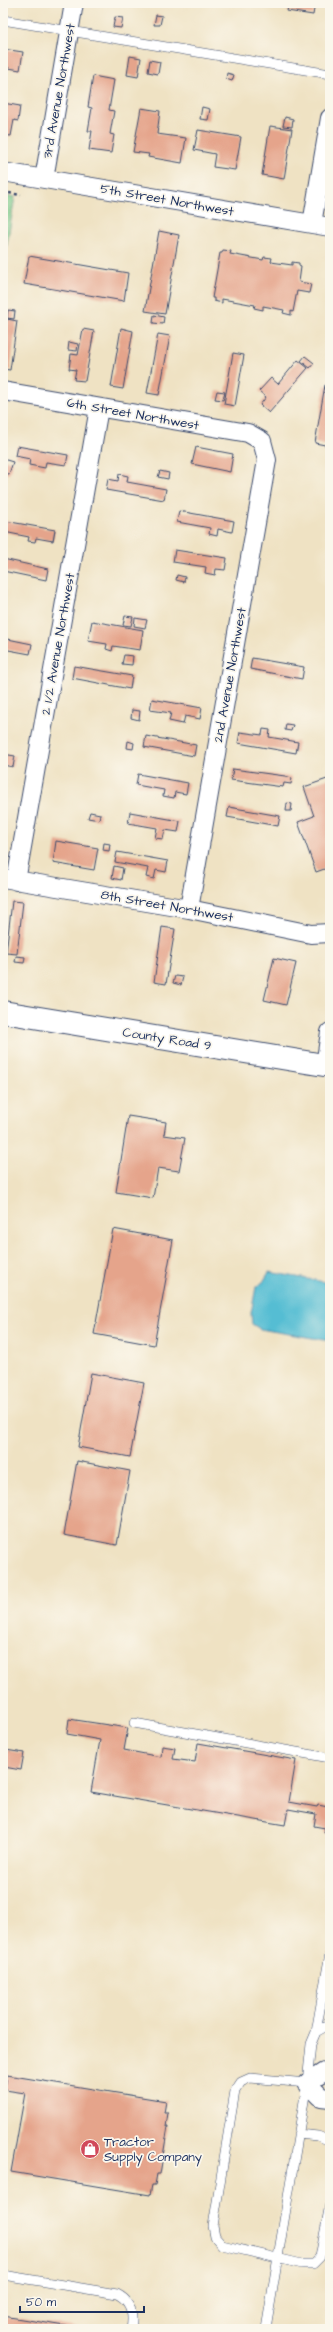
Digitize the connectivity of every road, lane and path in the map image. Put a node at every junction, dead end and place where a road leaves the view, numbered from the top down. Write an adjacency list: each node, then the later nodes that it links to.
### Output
1 (74, 3): 3 (street, 3rd Avenue Northwest)
2 (3, 20): 3 (lane)
3 (70, 31): 4 (lane); 7 (street, 3rd Avenue Northwest)
4 (330, 74)
5 (330, 118): 11 (street)
6 (3, 172): 7 (street, 5th Street Northwest)
7 (44, 179): 11 (street, 5th Street Northwest)
8 (4, 192): 9 (path); 10 (path)
9 (21, 195)
10 (3, 199)
11 (312, 224): 12 (street, 5th Street Northwest)
12 (330, 227)
13 (3, 392): 14 (street, 6th Street Northwest)
14 (99, 408): 15 (street, 6th Street Northwest); 16 (street, 2 1/2 Avenue Northwest)
15 (262, 441): 17 (street, 2nd Avenue Northwest)
16 (10, 879): 17 (street, 8th Street Northwest)
17 (189, 909): 18 (street, 8th Street Northwest)
18 (330, 933)
19 (3, 1012): 21 (street, County Road 9)
20 (330, 1032): 21 (street)
21 (327, 1066)
22 (134, 1724): 23 (lane)
23 (330, 1758)
24 (330, 1953): 26 (lane)
25 (330, 2024): 26 (lane)
26 (316, 2032): 28 (lane)
27 (330, 2073): 28 (street)
28 (307, 2083): 29 (street); 30 (lane); 33 (lane)
29 (330, 2098)
30 (298, 2134): 31 (lane); 33 (lane)
31 (330, 2142)
32 (330, 2204): 33 (lane)
33 (277, 2259): 36 (lane)
34 (3, 2275): 35 (lane)
35 (131, 2329)
36 (266, 2329)

